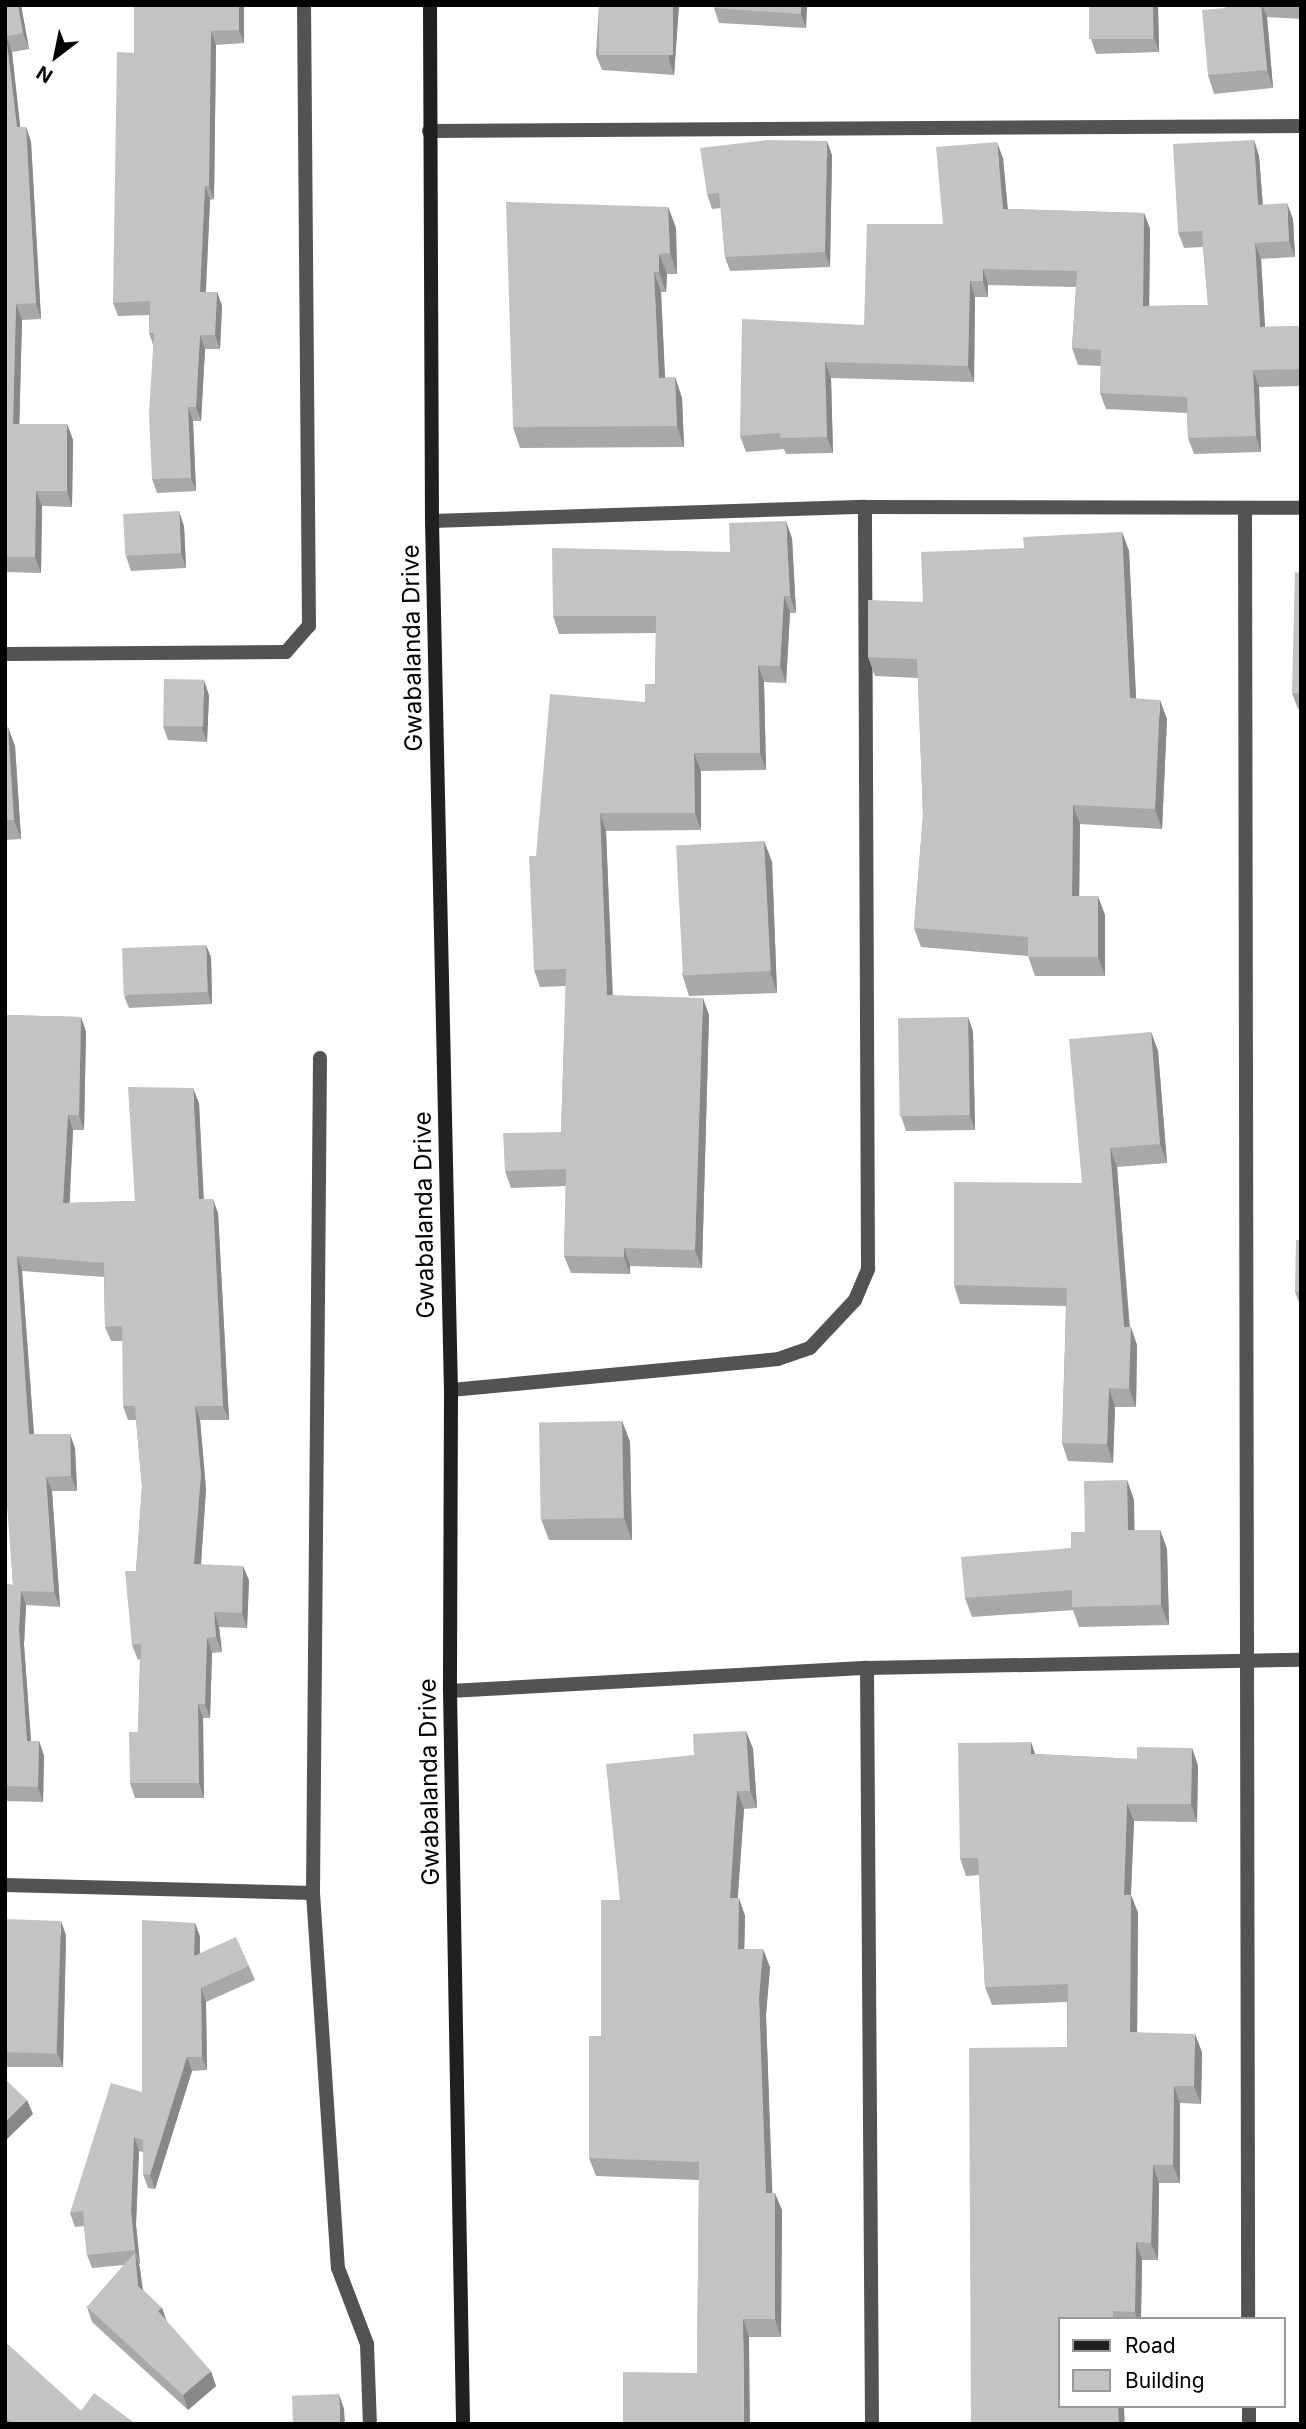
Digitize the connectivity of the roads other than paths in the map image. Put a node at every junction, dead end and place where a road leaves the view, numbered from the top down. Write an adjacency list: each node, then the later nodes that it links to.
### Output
1 (304, 5): 9 (street)
2 (430, 5): 4 (street, Gwabalanda Drive)
3 (1301, 126): 4 (street)
4 (429, 131): 8 (street, Gwabalanda Drive)
5 (865, 507): 7 (street); 8 (street); 11 (street)
6 (1301, 508): 7 (street)
7 (1245, 510): 12 (street)
8 (432, 521): 11 (street, Gwabalanda Drive)
9 (5, 654)
10 (320, 1058): 17 (street)
11 (451, 1390): 15 (street, Gwabalanda Drive)
12 (1244, 1659): 13 (street); 14 (street); 18 (street)
13 (1301, 1660)
14 (867, 1668): 15 (street); 21 (street)
15 (450, 1691): 20 (street, Gwabalanda Drive)
16 (5, 1885): 17 (street)
17 (313, 1893): 19 (street)
18 (1248, 2317)
19 (370, 2424)
20 (463, 2424)
21 (872, 2424)

